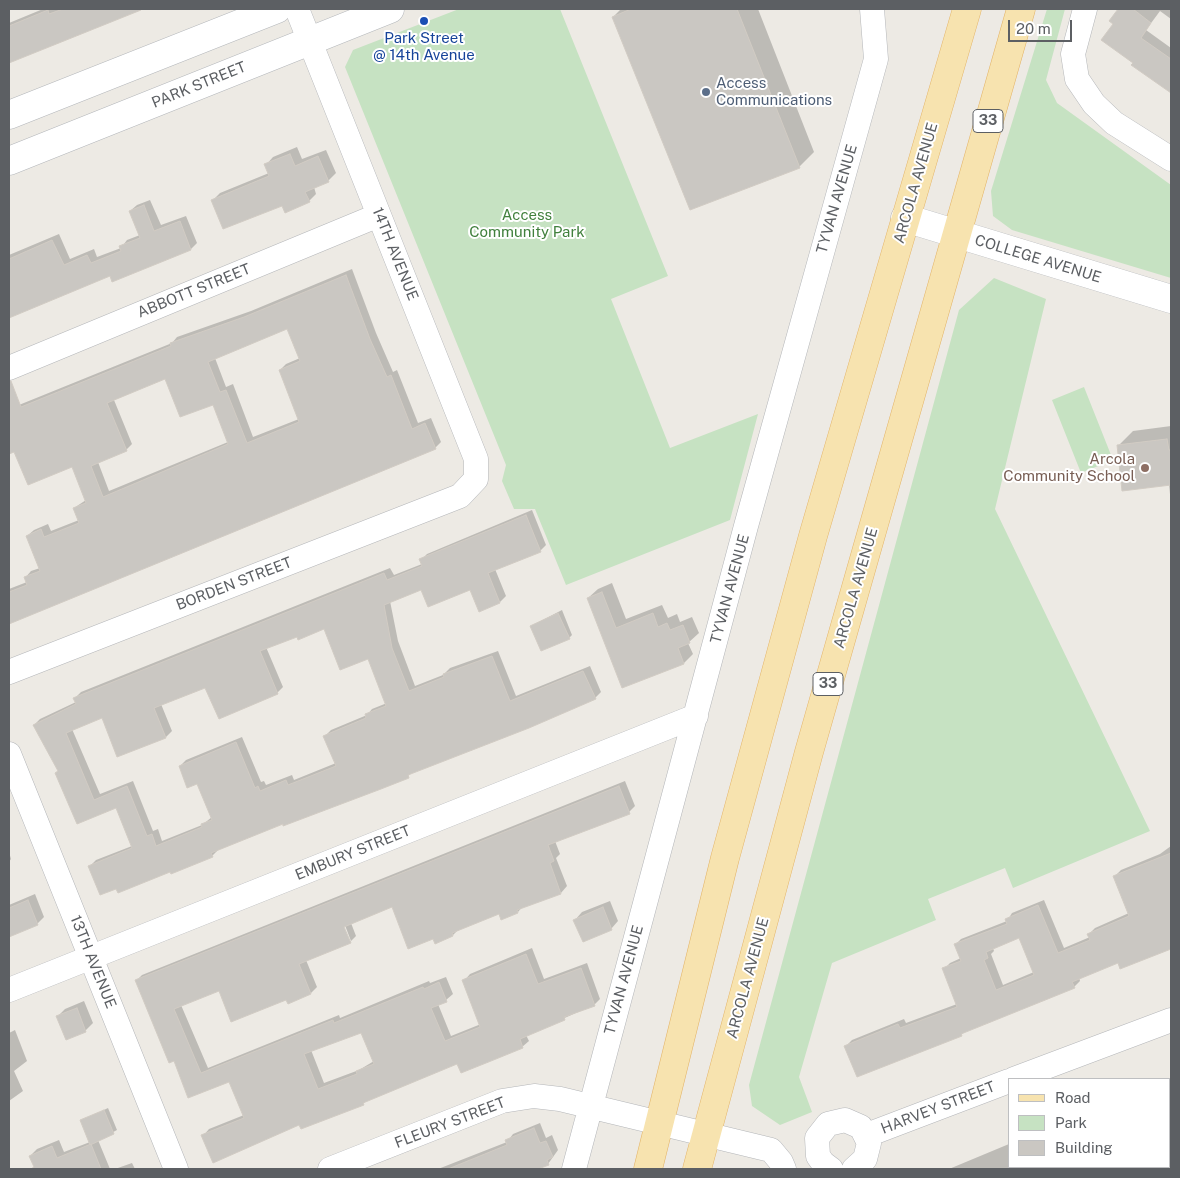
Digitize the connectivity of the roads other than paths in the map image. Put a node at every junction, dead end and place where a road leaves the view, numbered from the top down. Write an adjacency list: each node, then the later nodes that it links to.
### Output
1 (277, 9): 9 (main road)
2 (297, 9): 8 (street, 14TH AVENUE)
3 (390, 9): 8 (main road, PARK STREET)
4 (872, 9): 19 (street, TYVAN AVENUE)
5 (967, 9): 13 (main road, ARCOLA AVENUE)
6 (1021, 9): 14 (main road, ARCOLA AVENUE / 33)
7 (1085, 9): 10 (street)
8 (310, 40): 11 (main road, PARK STREET); 12 (street, 14TH AVENUE)
9 (9, 116)
10 (1171, 159)
11 (9, 161)
12 (379, 215): 16 (street, ABBOTT STREET); 17 (street, 14TH AVENUE)
13 (905, 218): 14 (main road, COLLEGE AVENUE); 27 (main road, ARCOLA AVENUE)
14 (956, 234): 15 (main road, COLLEGE AVENUE); 29 (main road, ARCOLA AVENUE / 33)
15 (1171, 299)
16 (9, 368)
17 (460, 496): 18 (street, BORDEN STREET)
18 (9, 672)
19 (696, 716): 21 (street, EMBURY STREET); 26 (street, TYVAN AVENUE)
20 (9, 754): 21 (street, 13TH AVENUE)
21 (91, 958): 22 (street, EMBURY STREET); 30 (street, 13TH AVENUE)
22 (9, 990)
23 (1171, 1020): 24 (street, HARVEY STREET)
24 (1017, 1078)
25 (1008, 1081): 28 (street, HARVEY STREET)
26 (590, 1105): 27 (street, FLEURY STREET); 31 (street, FLEURY STREET); 32 (street, TYVAN AVENUE)
27 (660, 1123): 29 (street); 33 (main road, ARCOLA AVENUE)
28 (867, 1135): 36 (street, HARVEY STREET); 37 (street, HARVEY STREET)
29 (705, 1136): 34 (main road, ARCOLA AVENUE / 33); 35 (street)
30 (176, 1169)
31 (330, 1169)
32 (574, 1169)
33 (648, 1169)
34 (697, 1169)
35 (784, 1169)
36 (831, 1169)
37 (854, 1169)

